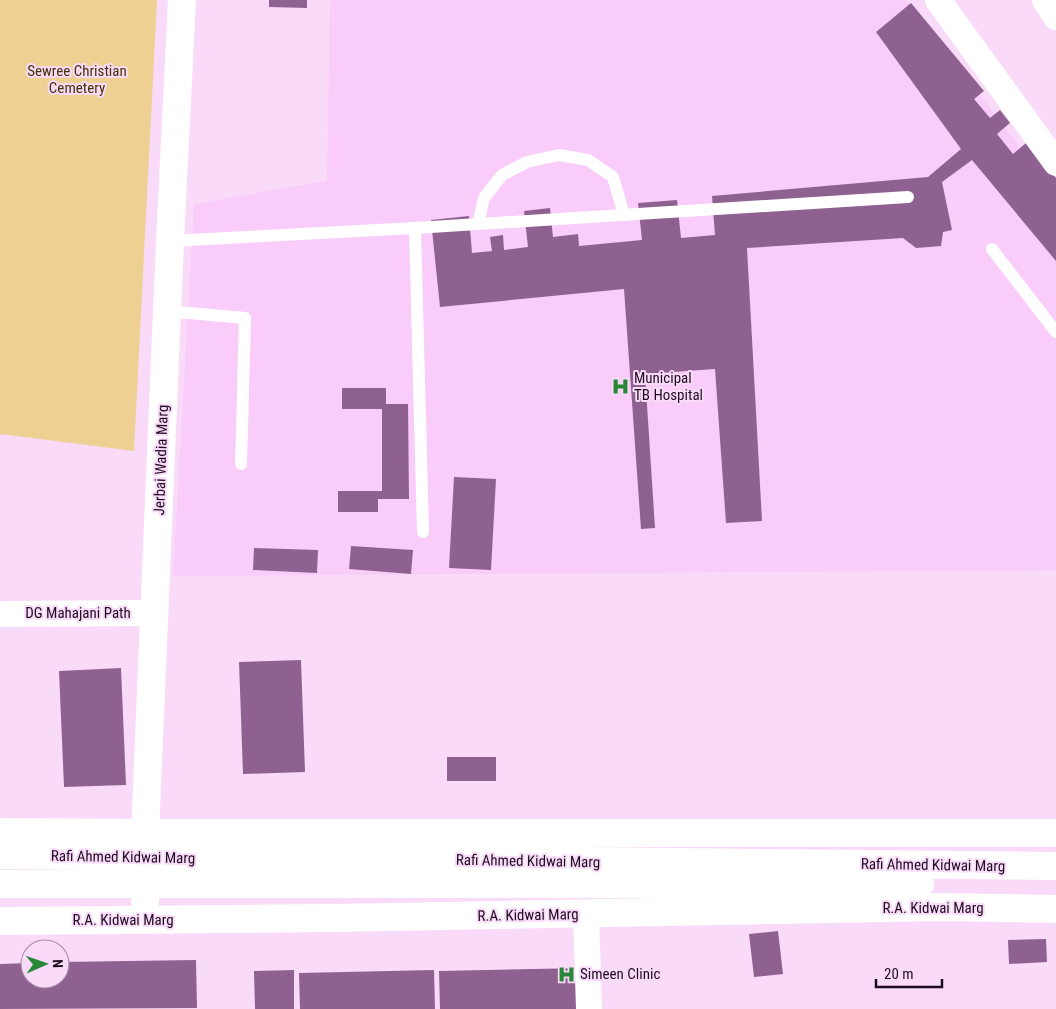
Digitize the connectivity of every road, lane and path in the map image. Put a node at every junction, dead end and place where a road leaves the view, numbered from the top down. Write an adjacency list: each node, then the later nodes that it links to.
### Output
1 (182, 0): 10 (main road, Jerbai Wadia Marg)
2 (938, 0): 5 (street)
3 (1044, 0): 4 (street)
4 (1056, 17)
5 (1056, 163)
6 (908, 197): 7 (lane)
7 (624, 215): 8 (lane); 8 (lane)
8 (478, 224): 9 (lane)
9 (415, 228): 10 (lane); 15 (lane)
10 (170, 241): 12 (main road, Jerbai Wadia Marg)
11 (992, 249): 13 (lane)
12 (167, 311): 14 (lane); 16 (main road, Jerbai Wadia Marg)
13 (1056, 332)
14 (241, 464)
15 (424, 532)
16 (155, 613): 17 (street, DG Mahajani Path); 21 (main road, Jerbai Wadia Marg)
17 (0, 614)
18 (0, 832): 21 (main road)
19 (1056, 833): 21 (main road)
20 (0, 855): 21 (main road, Rafi Ahmed Kidwai Marg)
21 (145, 858): 22 (main road, Rafi Ahmed Kidwai Marg); 23 (main road); 24 (main road); 27 (main road, Jerbai Wadia Marg)
22 (1056, 866)
23 (0, 884)
24 (1056, 884)
25 (1056, 909): 26 (main road, R.A. Kidwai Marg)
26 (586, 914): 27 (main road, R.A. Kidwai Marg); 29 (street)
27 (145, 920): 28 (main road, R.A. Kidwai Marg)
28 (0, 921)
29 (589, 1009)

